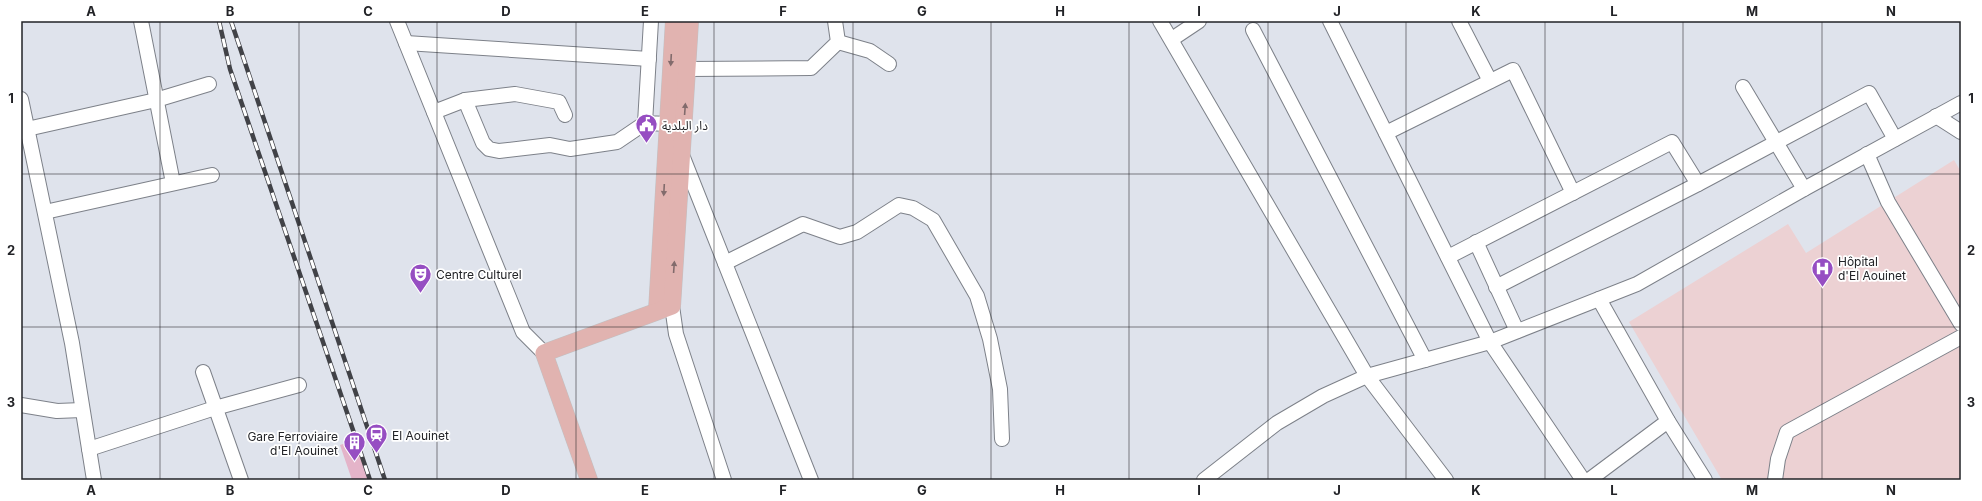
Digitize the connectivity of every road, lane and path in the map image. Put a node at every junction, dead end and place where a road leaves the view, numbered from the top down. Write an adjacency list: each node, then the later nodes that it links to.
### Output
1 (141, 21): 22 (street)
2 (397, 21): 14 (street)
3 (651, 21): 15 (street)
4 (674, 21): 29 (main road, one-way to 29)
5 (690, 21): 17 (main road)
6 (835, 21): 13 (street)
7 (1160, 21): 12 (street)
8 (1199, 21): 12 (street)
9 (1330, 21): 32 (street)
10 (1460, 21): 18 (street)
11 (1253, 30): 54 (street)
12 (1172, 39): 56 (street)
13 (838, 42): 16 (street); 17 (street)
14 (406, 43): 15 (street); 25 (street)
15 (649, 59): 28 (street)
16 (889, 64)
17 (687, 69): 36 (main road, one-way to 17)
18 (1490, 81): 32 (street); 41 (street)
19 (209, 84): 22 (street)
20 (1742, 87): 34 (street)
21 (21, 99): 30 (street)
22 (156, 100): 30 (street); 38 (street)
23 (465, 100): 25 (street); 26 (street); 28 (street)
24 (1961, 102): 27 (street)
25 (434, 112): 53 (street)
26 (565, 115)
27 (1936, 116): 31 (street); 33 (street)
28 (645, 123): 29 (street)
29 (668, 124): 48 (main road, one-way to 48)
30 (27, 129): 42 (street)
31 (1961, 132)
32 (1386, 133): 44 (street)
33 (1896, 139): 34 (street); 35 (street)
34 (1777, 142): 39 (street); 40 (street)
35 (1867, 154): 40 (street); 49 (street)
36 (682, 155): 45 (street); 48 (main road, one-way to 36)
37 (212, 175): 38 (street)
38 (173, 183): 42 (street)
39 (1698, 184): 41 (street); 46 (street)
40 (1804, 189): 47 (street)
41 (1573, 193): 43 (street)
42 (45, 212): 60 (street)
43 (1476, 242): 44 (street); 46 (street)
44 (1448, 257): 52 (street)
45 (725, 263): 62 (street); 68 (street)
46 (1496, 287): 50 (street)
47 (1599, 299): 50 (street); 61 (street)
48 (664, 309): 53 (main road); 67 (street)
49 (1961, 324)
50 (1517, 331): 52 (street)
51 (1961, 337): 74 (street)
52 (1490, 342): 54 (street); 71 (street)
53 (544, 353): 66 (main road)
54 (1425, 360): 56 (street)
55 (203, 372): 59 (street)
56 (1367, 376): 69 (street); 70 (street)
57 (299, 385): 59 (street)
58 (21, 405): 60 (street)
59 (215, 408): 63 (street); 65 (street)
60 (82, 410): 63 (street)
61 (1668, 420): 72 (street); 73 (street)
62 (1002, 439)
63 (89, 449): 64 (street)
64 (94, 480)
65 (240, 480)
66 (589, 480)
67 (724, 480)
68 (810, 480)
69 (1204, 480)
70 (1446, 480)
71 (1583, 480)
72 (1589, 480)
73 (1705, 480)
74 (1775, 480)

